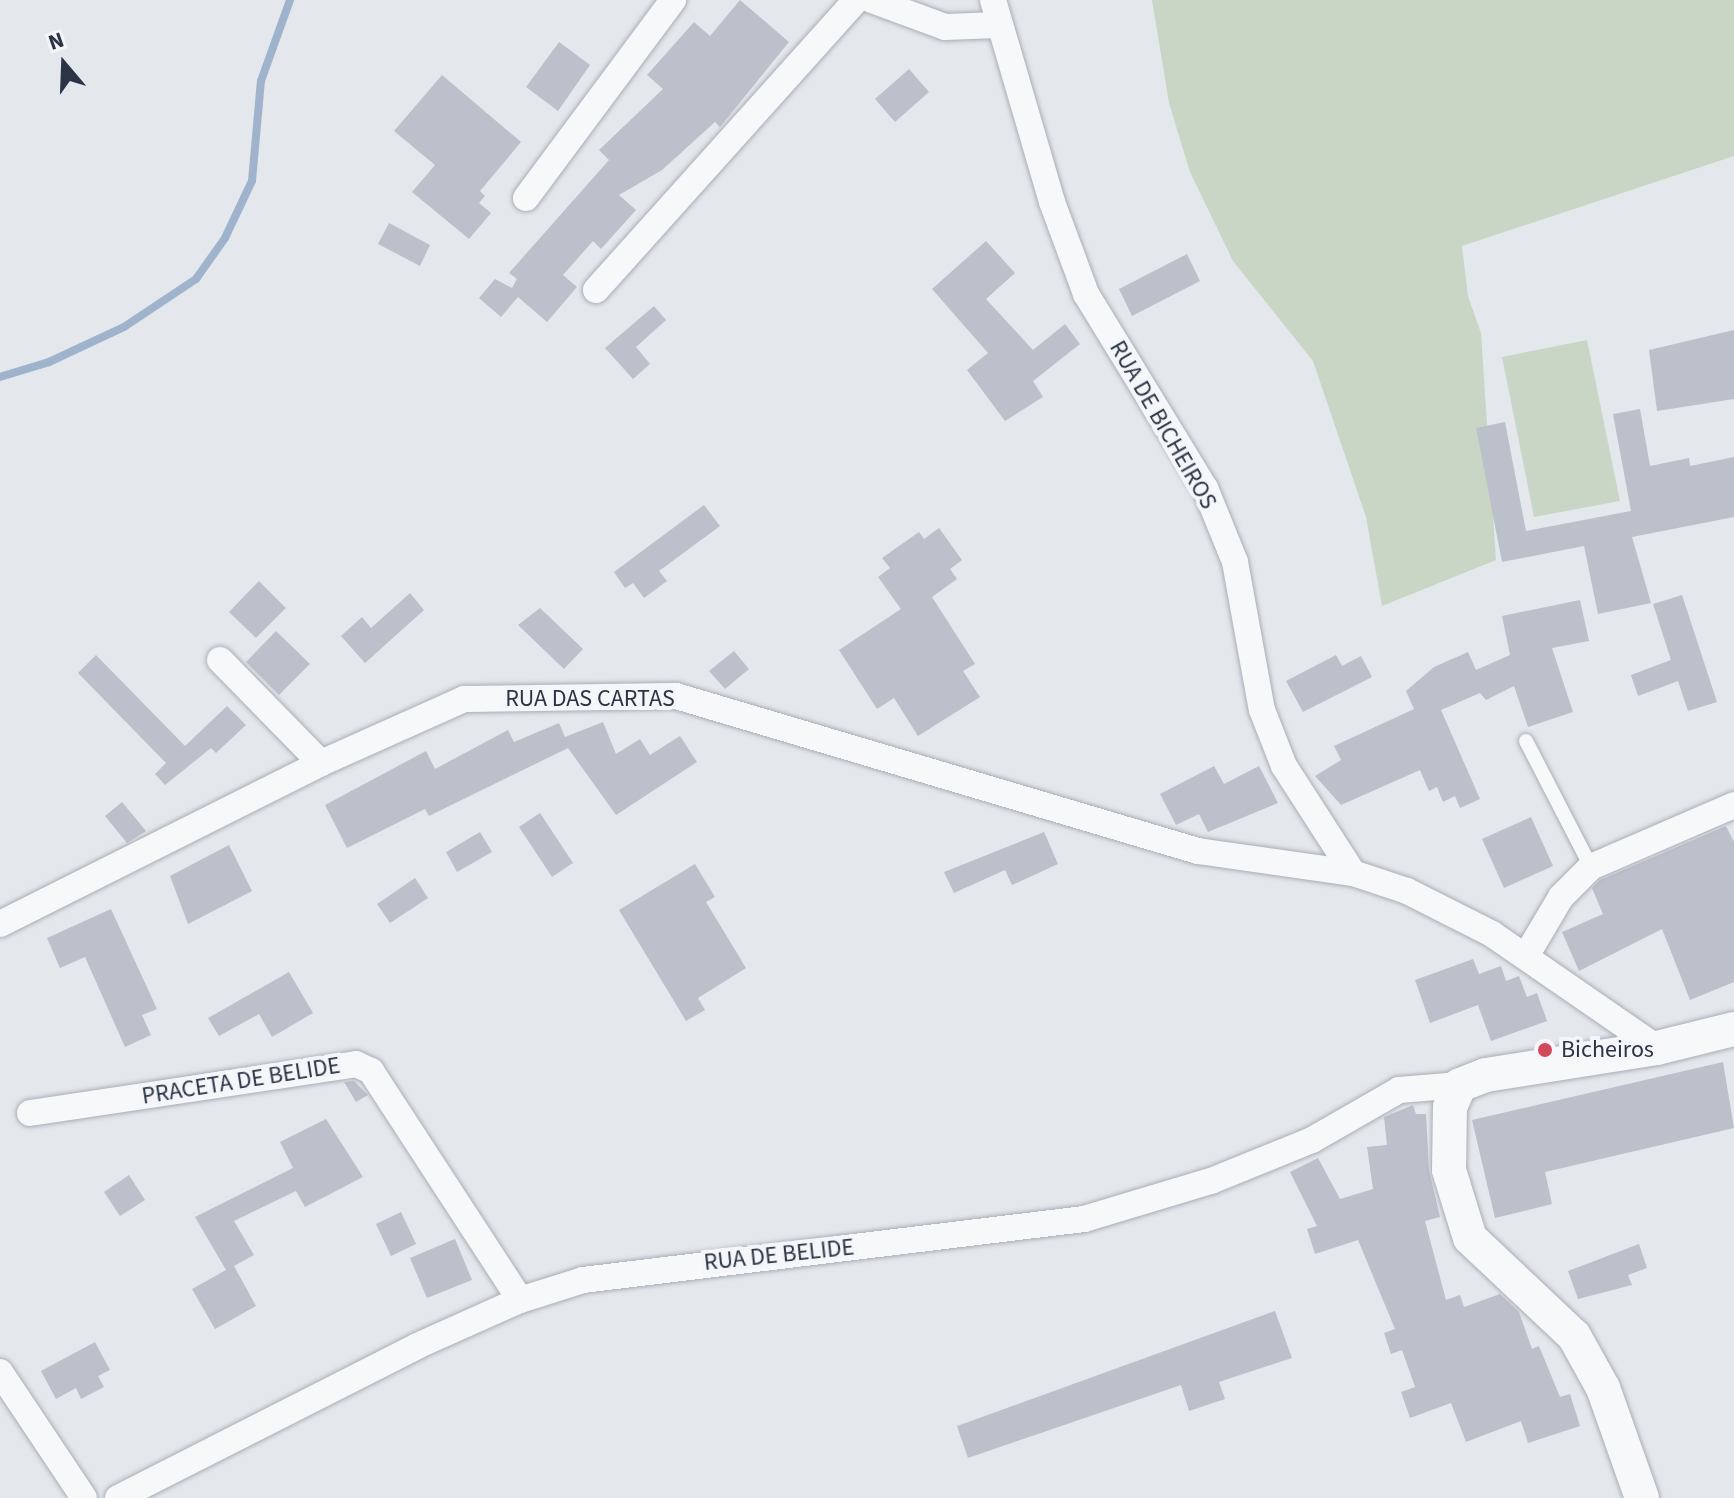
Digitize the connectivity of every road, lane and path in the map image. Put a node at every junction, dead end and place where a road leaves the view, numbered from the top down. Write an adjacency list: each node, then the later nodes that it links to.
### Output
1 (673, 0): 5 (street)
2 (856, 0): 6 (street)
3 (872, 0): 4 (street)
4 (996, 13): 12 (street, RUA DE BICHEIROS)
5 (526, 198)
6 (596, 290)
7 (220, 660): 9 (street)
8 (1526, 741): 11 (lane)
9 (321, 763): 12 (street, RUA DAS CARTAS); 13 (street, RUA DAS CARTAS)
10 (1734, 805): 11 (street)
11 (1591, 867): 14 (street)
12 (1353, 873): 14 (street)
13 (0, 924)
14 (1526, 956): 16 (street)
15 (1734, 1029): 16 (street)
16 (1657, 1048): 17 (street)
17 (1460, 1085): 19 (street, RUA DE BELIDE); 23 (street)
18 (30, 1113): 19 (street, PRACETA DE BELIDE)
19 (520, 1300): 22 (street, RUA DE BELIDE)
20 (0, 1372): 21 (street)
21 (84, 1498)
22 (118, 1498)
23 (1642, 1498)

